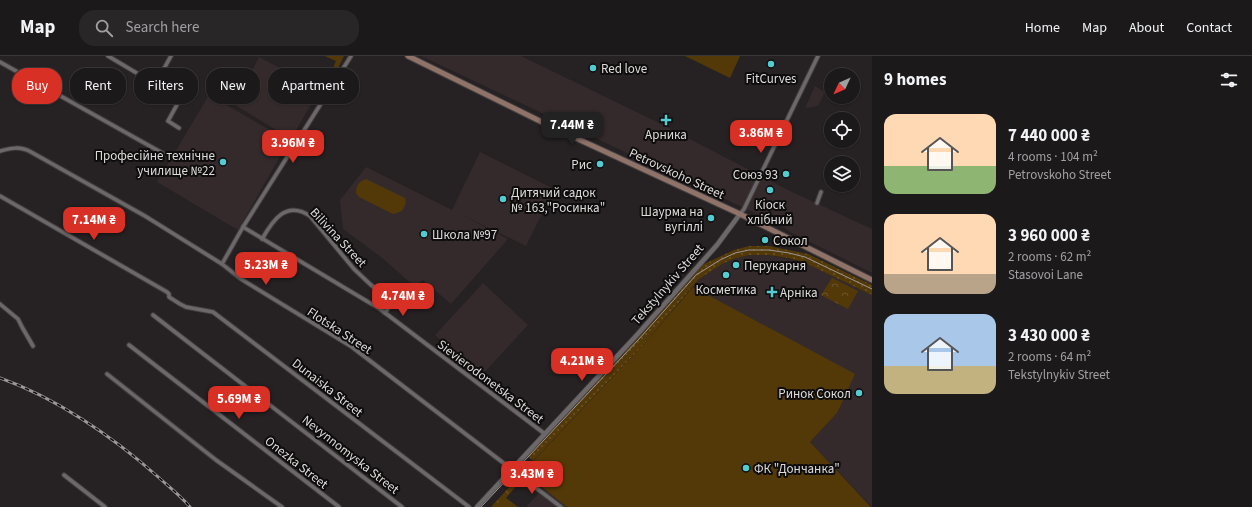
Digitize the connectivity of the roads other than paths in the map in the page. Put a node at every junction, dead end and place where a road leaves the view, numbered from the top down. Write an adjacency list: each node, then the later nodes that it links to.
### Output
1 (108, 56): 8 (street)
2 (171, 56): 7 (street)
3 (351, 56): 17 (street)
4 (408, 56): 16 (main road, Petrovskoho Street)
5 (818, 56): 16 (street)
6 (0, 62): 12 (street)
7 (164, 68)
8 (134, 71)
9 (177, 104): 10 (street)
10 (179, 128)
11 (0, 151): 19 (street, Flotska Street)
12 (164, 154)
13 (821, 192): 15 (street)
14 (0, 196): 34 (street, Dunaiska Street)
15 (817, 203)
16 (740, 214): 20 (main road, Petrovskoho Street); 27 (street, Tekstylnykiv Street)
17 (243, 227): 18 (street, Sievierodonetska Street); 19 (street)
18 (262, 239): 22 (street, Sievierodonetska Street); 22 (street, Bilivina Street)
19 (222, 264): 28 (street, Flotska Street)
20 (872, 280)
21 (0, 304): 25 (street)
22 (385, 313): 27 (street, Sievierodonetska Street)
23 (154, 315): 33 (street, Nevynnomyska Street)
24 (129, 345): 32 (street, Onezka Street)
25 (33, 346)
26 (107, 374): 31 (street)
27 (545, 434): 28 (street, Tekstylnykiv Street)
28 (512, 470): 35 (street, Tekstylnykiv Street); 36 (street, Flotska Street)
29 (64, 475): 30 (street)
30 (105, 507)
31 (282, 507)
32 (339, 507)
33 (402, 507)
34 (469, 507)
35 (477, 507)
36 (561, 507)

